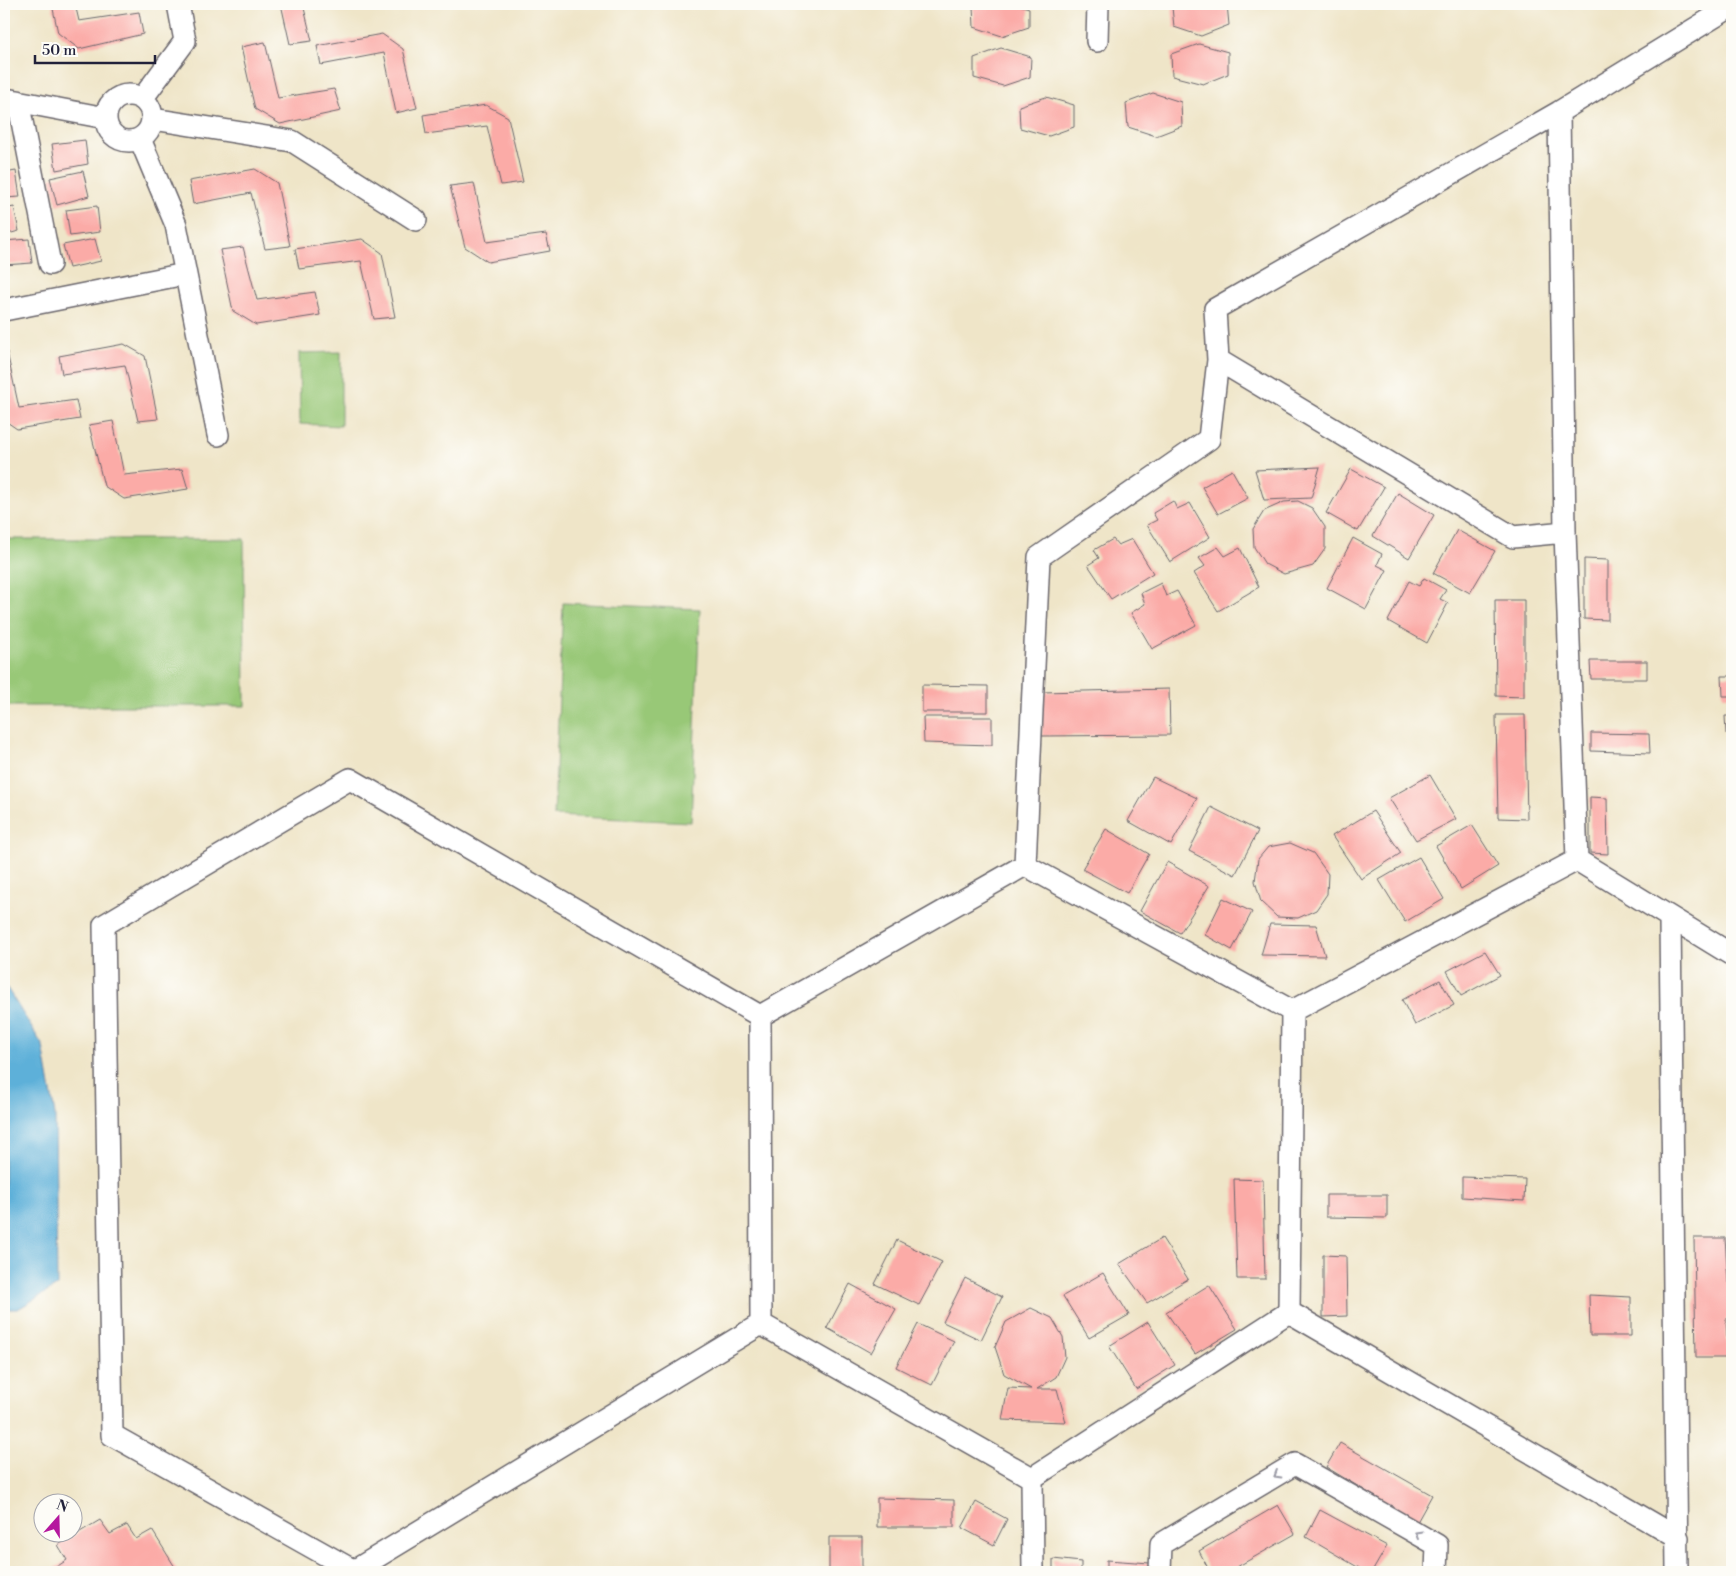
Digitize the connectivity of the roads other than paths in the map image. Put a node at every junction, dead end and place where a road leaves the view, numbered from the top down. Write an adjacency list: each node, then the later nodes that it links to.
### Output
1 (178, 4): 5 (street)
2 (1098, 4): 4 (street)
3 (1732, 6): 7 (street)
4 (1097, 40)
5 (142, 99): 8 (street); 9 (street)
6 (11, 100): 8 (street); 12 (street)
7 (1559, 112): 15 (street); 17 (street)
8 (106, 118): 10 (street)
9 (153, 119): 10 (street); 11 (street)
10 (140, 139): 13 (street)
11 (416, 220)
12 (50, 264)
13 (186, 274): 14 (street); 16 (street)
14 (4, 310)
15 (1218, 360): 17 (street); 19 (street)
16 (218, 435)
17 (1565, 532): 18 (street)
18 (1577, 860): 20 (street); 22 (street)
19 (1025, 865): 22 (street); 23 (street)
20 (1670, 919): 21 (street); 27 (street)
21 (1732, 955)
22 (1292, 1011): 24 (street)
23 (760, 1016): 25 (street); 28 (street)
24 (1289, 1312): 26 (street); 27 (street)
25 (761, 1324): 26 (street); 28 (street)
26 (1032, 1478): 29 (street)
27 (1678, 1538): 32 (street)
28 (354, 1572)
29 (1033, 1572)
30 (1160, 1572): 31 (street, one-way to 30)
31 (1436, 1572)
32 (1678, 1572)

